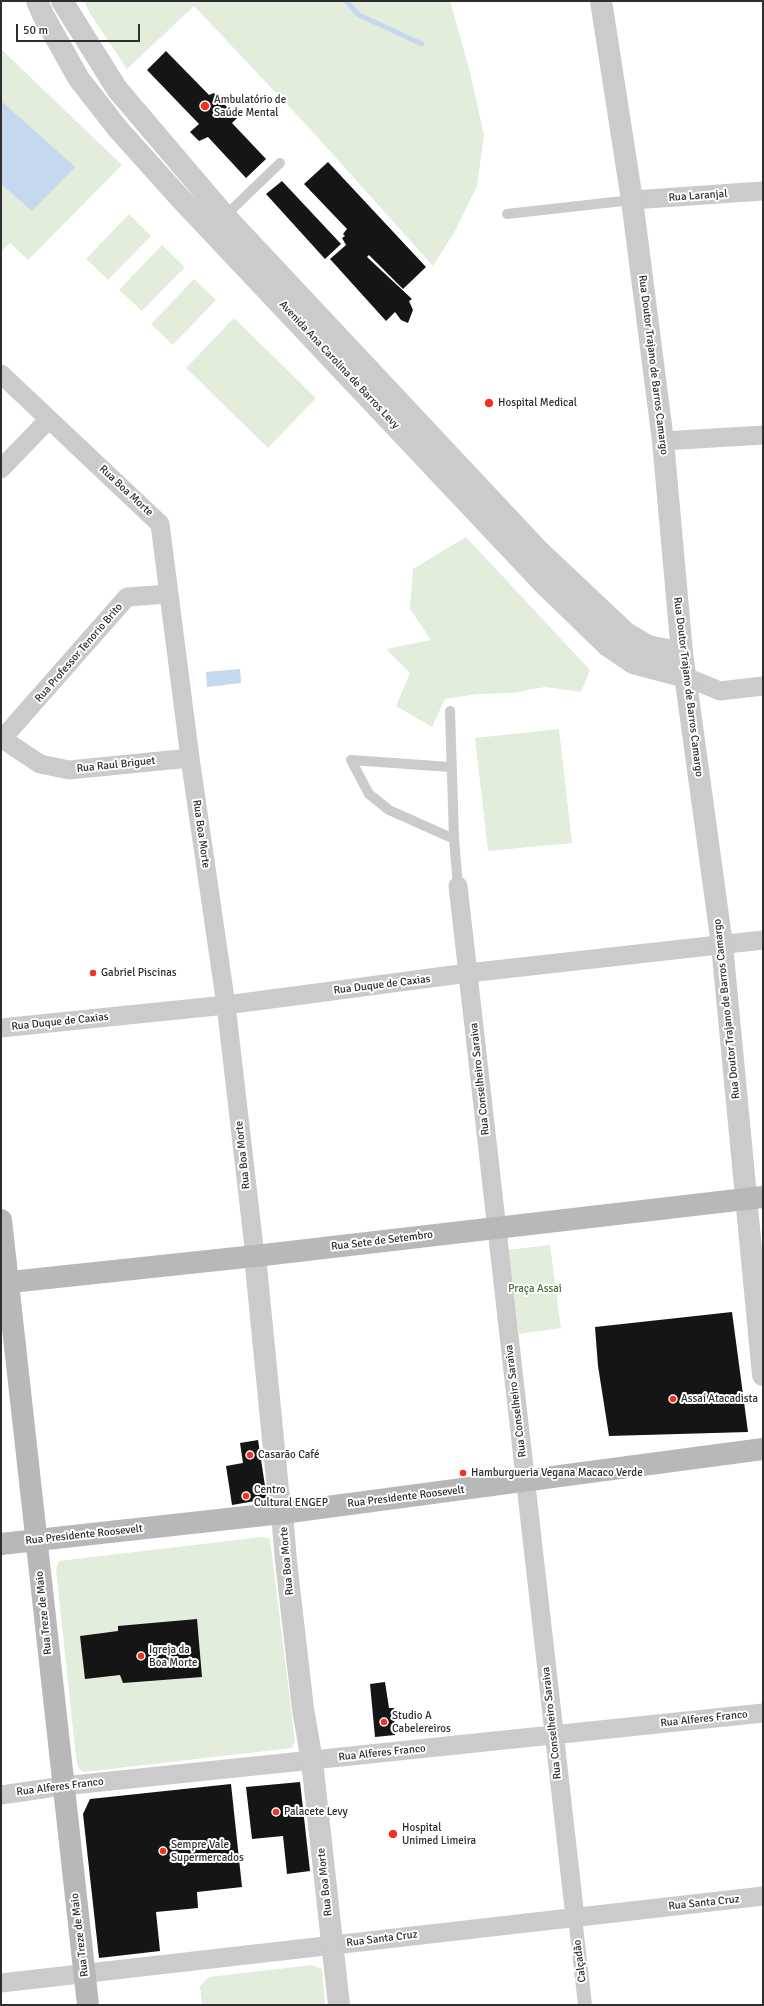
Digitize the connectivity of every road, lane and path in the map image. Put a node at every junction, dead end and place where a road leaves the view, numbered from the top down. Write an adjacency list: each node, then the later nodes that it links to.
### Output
1 (37, 1): 16 (street, Avenida Ana Carolina de Barros Levy)
2 (62, 1): 8 (street, Avenida Ana Carolina de Barros Levy)
3 (601, 1): 6 (street, Rua Doutor Trajano de Barros Camargo)
4 (280, 163): 8 (lane)
5 (763, 191): 6 (street, Rua Laranjal)
6 (632, 200): 7 (lane); 12 (street, Rua Doutor Trajano de Barros Camargo)
7 (507, 214)
8 (225, 216): 15 (street, Avenida Ana Carolina de Barros Levy)
9 (1, 374): 10 (street, Rua Boa Morte)
10 (49, 419): 13 (street); 14 (street, Rua Boa Morte)
11 (763, 435): 12 (street)
12 (663, 441): 15 (street, Rua Doutor Trajano de Barros Camargo)
13 (1, 470)
14 (169, 594): 19 (street, Rua Professor Tenorio Brito); 20 (street, Rua Boa Morte)
15 (682, 653): 16 (street, Rua Doutor Trajano de Barros Camargo)
16 (686, 677): 17 (street); 25 (street, Rua Doutor Trajano de Barros Camargo)
17 (763, 686)
18 (450, 711): 21 (lane)
19 (1, 739): 20 (street, Rua Raul Briguet)
20 (190, 758): 27 (street, Rua Boa Morte)
21 (450, 767): 22 (lane); 22 (lane)
22 (454, 839): 23 (lane)
23 (458, 886): 26 (street, Rua Conselheiro Saraiva)
24 (763, 940): 25 (street, Rua Duque de Caxias)
25 (722, 944): 26 (street, Rua Duque de Caxias); 29 (street, Rua Doutor Trajano de Barros Camargo)
26 (468, 974): 27 (street, Rua Duque de Caxias); 31 (street, Rua Conselheiro Saraiva)
27 (226, 1005): 28 (street, Rua Duque de Caxias); 32 (street, Rua Boa Morte)
28 (1, 1028)
29 (755, 1198): 31 (main road, Rua Sete de Setembro); 34 (street, Rua Doutor Trajano de Barros Camargo)
30 (1, 1220): 33 (main road, Rua Treze de Maio)
31 (496, 1228): 32 (main road, Rua Sete de Setembro); 36 (street, Rua Conselheiro Saraiva)
32 (254, 1256): 33 (main road, Rua Sete de Setembro); 37 (street, Rua Boa Morte)
33 (5, 1282): 38 (main road, Rua Treze de Maio)
34 (763, 1375)
35 (763, 1449): 36 (main road, Rua Presidente Roosevelt)
36 (525, 1481): 37 (main road, Rua Presidente Roosevelt); 41 (street, Rua Conselheiro Saraiva)
37 (282, 1513): 38 (main road, Rua Presidente Roosevelt); 42 (street, Rua Boa Morte)
38 (37, 1540): 39 (main road, Rua Presidente Roosevelt); 43 (main road, Rua Treze de Maio)
39 (1, 1544)
40 (763, 1713): 41 (street, Rua Alferes Franco)
41 (554, 1734): 42 (street, Rua Alferes Franco); 46 (street, Rua Conselheiro Saraiva)
42 (312, 1761): 43 (street, Rua Alferes Franco); 47 (street, Rua Boa Morte)
43 (63, 1786): 44 (street, Rua Alferes Franco); 48 (main road, Rua Treze de Maio)
44 (1, 1794)
45 (763, 1896): 46 (street, Rua Santa Cruz)
46 (575, 1917): 47 (street, Rua Santa Cruz); 52 (street, Calçadão)
47 (332, 1945): 48 (street, Rua Santa Cruz); 51 (street, Rua Boa Morte)
48 (85, 1974): 49 (street, Rua Santa Cruz); 50 (main road, Rua Treze de Maio)
49 (1, 1983)
50 (88, 2005)
51 (339, 2005)
52 (585, 2005)

